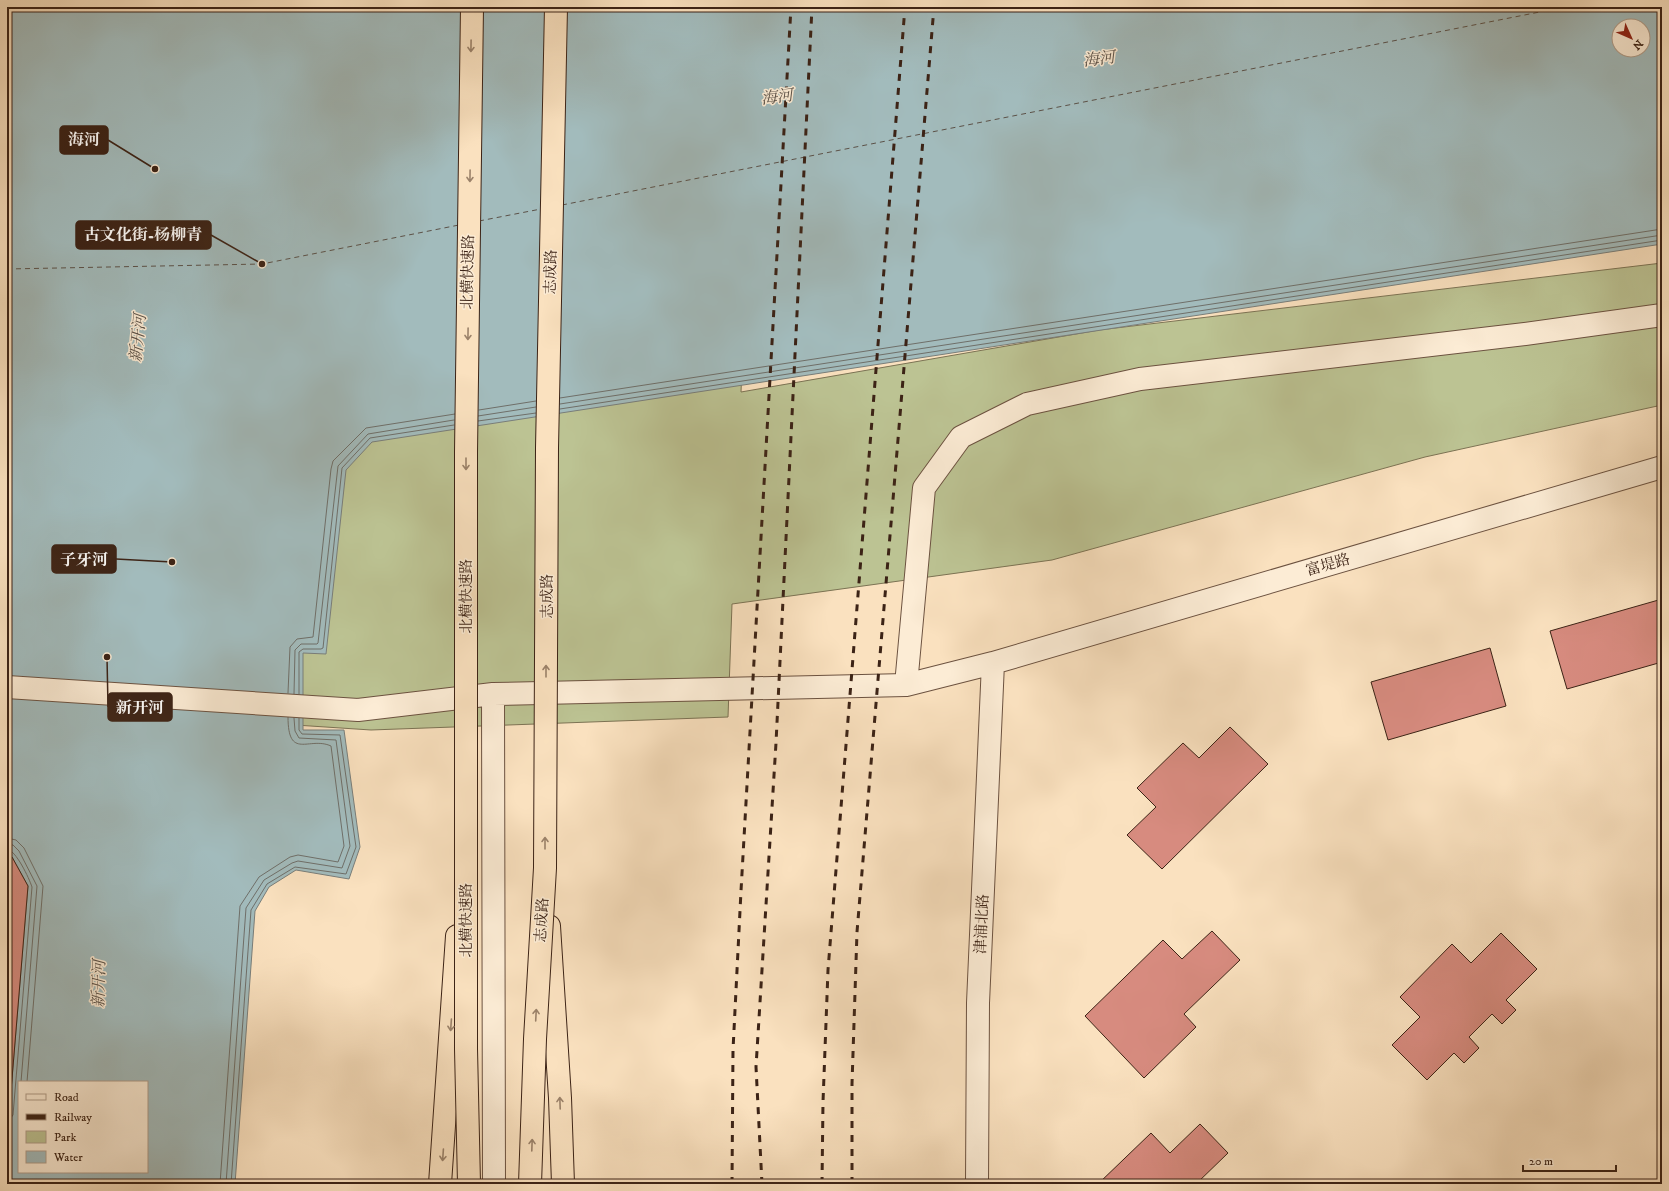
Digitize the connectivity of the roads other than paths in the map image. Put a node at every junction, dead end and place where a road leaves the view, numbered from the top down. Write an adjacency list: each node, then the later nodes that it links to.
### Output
1 (472, 7): 9 (highway, 北横快速路, one-way to 9, bridge)
2 (556, 7): 10 (highway, 志成路, one-way to 2, bridge)
3 (1662, 314): 6 (street)
4 (1662, 467): 5 (street, 富堤路)
5 (993, 663): 6 (street, 富堤路); 16 (street, 津浦北路)
6 (906, 684): 8 (street, 富堤路)
7 (7, 687): 8 (street, 富堤路)
8 (493, 694): 13 (street)
9 (466, 791): 11 (highway, one-way to 11, bridge); 12 (highway, 北横快速路, bridge)
10 (545, 868): 14 (highway, 志成路, one-way to 10, bridge); 15 (highway, one-way to 10, bridge)
11 (440, 1184)
12 (469, 1184)
13 (494, 1184)
14 (530, 1184)
15 (563, 1184)
16 (977, 1184)

